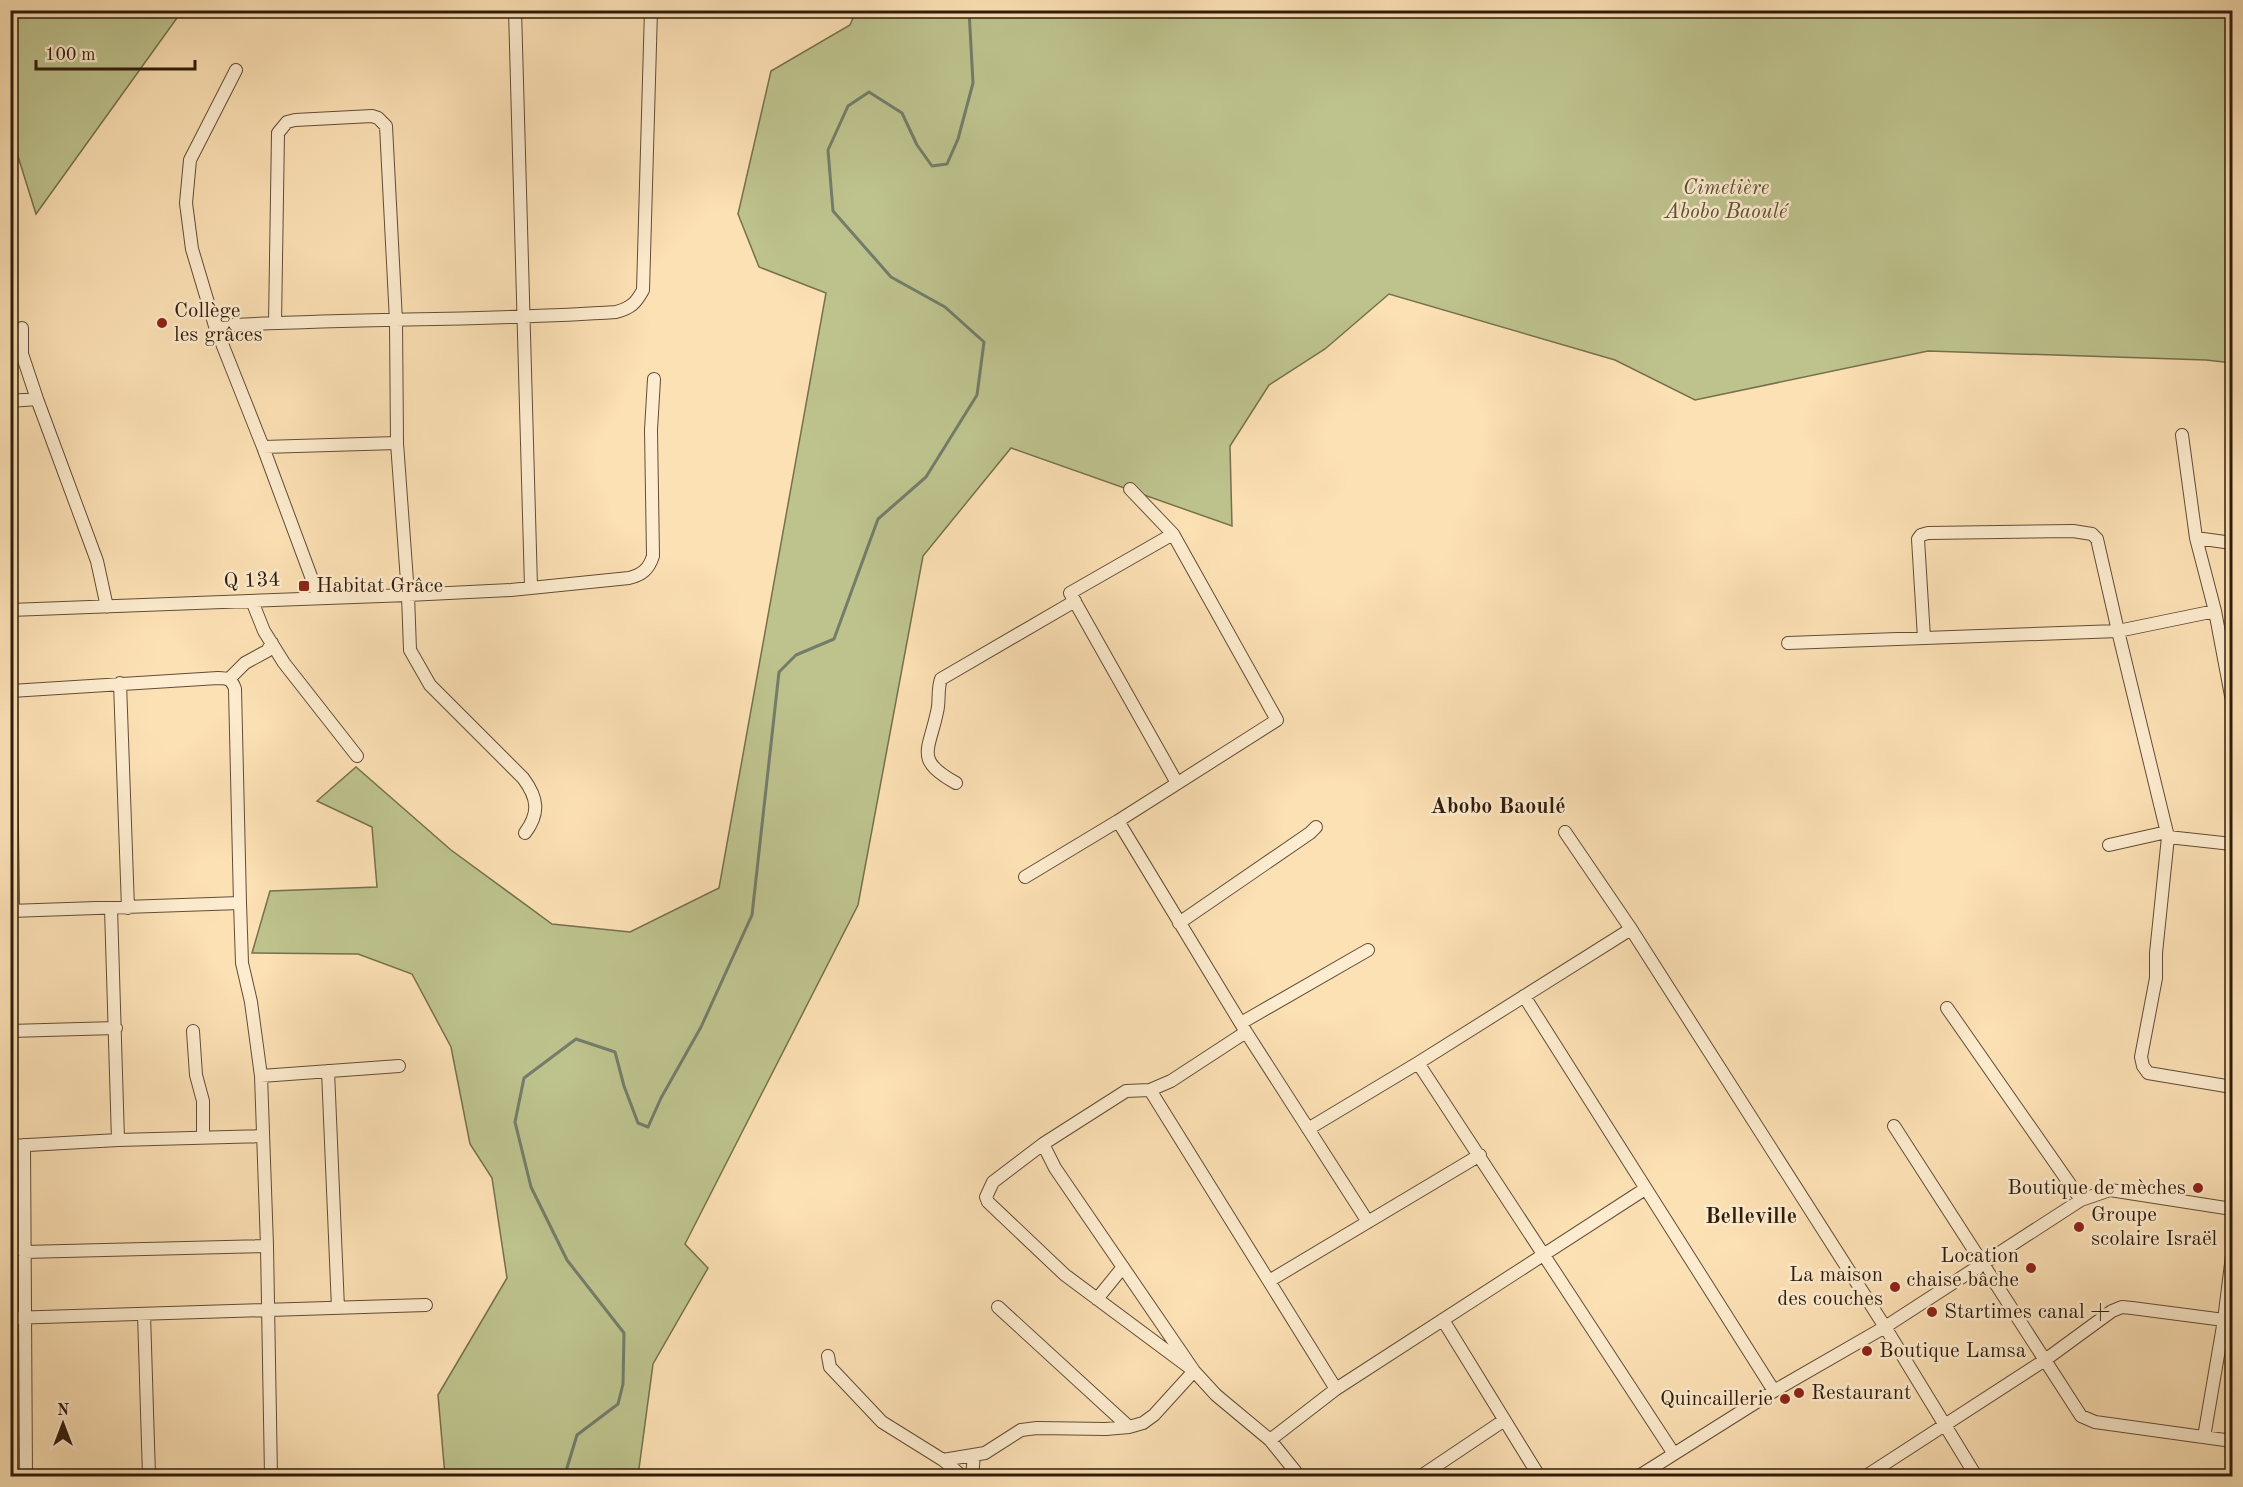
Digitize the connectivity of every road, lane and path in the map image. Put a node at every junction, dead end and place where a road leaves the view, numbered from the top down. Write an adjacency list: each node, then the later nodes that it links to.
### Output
1 (515, 10): 4 (street)
2 (651, 10): 4 (street)
3 (236, 70): 7 (street)
4 (524, 318): 5 (street); 19 (street)
5 (396, 321): 6 (street); 6 (street); 13 (street)
6 (275, 323): 7 (street)
7 (215, 326): 14 (street)
8 (22, 328): 10 (street)
9 (654, 379): 19 (street, Q 134)
10 (37, 399): 11 (street); 24 (street)
11 (10, 401)
12 (2182, 435): 17 (street)
13 (397, 443): 14 (street); 20 (street)
14 (263, 447): 21 (street)
15 (1130, 489): 16 (street)
16 (1173, 534): 23 (street); 38 (street)
17 (2196, 538): 18 (street); 26 (street)
18 (2232, 543)
19 (531, 587): 20 (street, Q 134)
20 (408, 595): 21 (street, Q 134); 42 (street)
21 (319, 598): 22 (street, Q 134)
22 (252, 601): 24 (street, Q 134); 29 (street)
23 (1075, 601): 37 (street); 38 (street)
24 (107, 607): 25 (street, Q 134)
25 (10, 610)
26 (2215, 611): 27 (street); 35 (street)
27 (2118, 631): 28 (street); 28 (street); 43 (street)
28 (1924, 638): 30 (street)
29 (272, 643): 32 (street); 36 (street)
30 (1788, 643)
31 (10, 669): 34 (street)
32 (229, 679): 33 (street); 47 (street)
33 (120, 683): 34 (street); 48 (street)
34 (11, 691): 50 (street)
35 (2232, 701)
36 (357, 756)
37 (956, 783)
38 (1177, 783): 39 (street)
39 (1118, 821): 46 (street); 51 (street)
40 (1316, 827): 51 (street)
41 (1565, 832): 52 (street)
42 (525, 833)
43 (2167, 835): 44 (street); 45 (street); 64 (street)
44 (2232, 844)
45 (2109, 845)
46 (1025, 877)
47 (240, 903): 48 (street); 63 (street)
48 (128, 908): 49 (street)
49 (111, 909): 50 (street); 56 (street)
50 (12, 911)
51 (1179, 923): 57 (street)
52 (1631, 929): 54 (street); 96 (street)
53 (1368, 950): 57 (street)
54 (1524, 996): 60 (street); 75 (street)
55 (1947, 1008): 76 (street)
56 (116, 1028): 58 (street); 70 (street)
57 (1243, 1028): 65 (street); 67 (street)
58 (10, 1031)
59 (193, 1031): 69 (street)
60 (1418, 1063): 67 (street); 74 (street)
61 (399, 1066): 62 (street)
62 (328, 1071): 63 (street); 89 (street)
63 (261, 1076): 68 (street)
64 (2232, 1087)
65 (1150, 1090): 71 (street); 85 (street)
66 (1894, 1126): 83 (street)
67 (1308, 1129): 78 (street)
68 (262, 1136): 69 (street); 79 (street)
69 (203, 1137): 70 (street)
70 (118, 1140): 72 (street)
71 (1043, 1144): 84 (street); 86 (street)
72 (24, 1145): 73 (street); 80 (street)
73 (10, 1146)
74 (1480, 1155): 78 (street); 81 (street)
75 (1645, 1189): 81 (street); 101 (street)
76 (2081, 1200): 77 (street); 83 (street)
77 (2232, 1209)
78 (1368, 1222): 85 (street)
79 (267, 1246): 80 (street); 90 (street)
80 (24, 1252): 93 (street)
81 (1542, 1255): 94 (street); 108 (street)
82 (2232, 1256): 95 (street)
83 (1982, 1264): 96 (street); 98 (street)
84 (1123, 1267): 86 (street); 99 (street)
85 (1269, 1281): 100 (street)
86 (1097, 1299): 99 (street)
87 (426, 1305): 89 (street)
88 (998, 1307): 104 (street)
89 (339, 1308): 90 (street)
90 (267, 1310): 91 (street); 113 (street)
91 (144, 1314): 93 (street); 112 (street)
92 (10, 1318): 93 (street)
93 (25, 1318): 111 (street)
94 (1443, 1320): 100 (street); 102 (street)
95 (2224, 1320): 98 (street); 105 (street)
96 (1885, 1327): 101 (street); 103 (street)
97 (828, 1356): 110 (street)
98 (2045, 1360): 103 (street); 105 (street)
99 (1194, 1371): 104 (street); 106 (street)
100 (1336, 1389): 106 (street)
101 (1774, 1391): 108 (street)
102 (1503, 1421): 117 (street); 118 (street)
103 (1944, 1425): 120 (street); 121 (street)
104 (1130, 1427): 109 (street)
105 (2204, 1437): 107 (street)
106 (1270, 1440): 116 (street)
107 (2232, 1441)
108 (1674, 1454): 119 (street)
109 (974, 1456): 110 (street); 115 (street)
110 (943, 1460): 114 (street)
111 (26, 1476)
112 (149, 1476)
113 (271, 1476)
114 (962, 1476)
115 (972, 1476)
116 (1299, 1476)
117 (1421, 1476)
118 (1539, 1476)
119 (1639, 1476)
120 (1866, 1476)
121 (1976, 1476)

